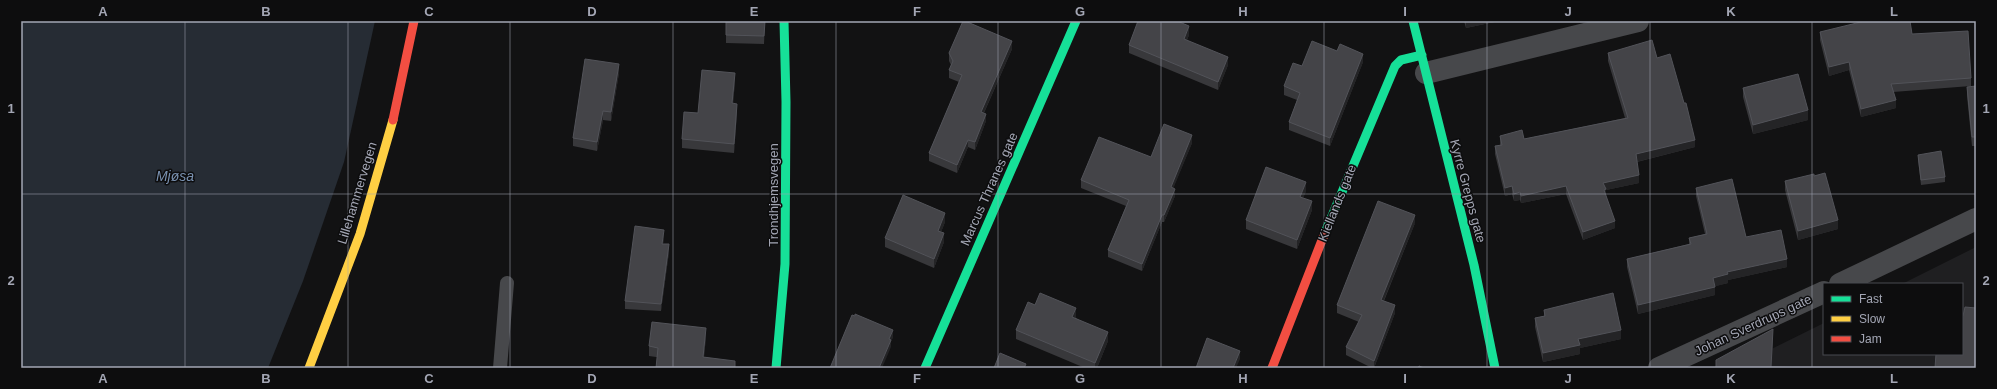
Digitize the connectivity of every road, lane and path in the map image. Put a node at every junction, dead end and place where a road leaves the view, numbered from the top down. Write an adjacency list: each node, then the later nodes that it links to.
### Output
1 (414, 21): 11 (main road, Lillehammervegen)
2 (784, 21): 13 (main road, Trondhjemsvegen)
3 (1076, 21): 14 (main road, Marcus Thranes gate)
4 (1413, 21): 6 (main road, Kyrre Grepps gate)
5 (1638, 21): 6 (street, Kiellands gate)
6 (1424, 64): 15 (main road, Kiellands gate); 16 (main road, Kyrre Grepps gate)
7 (1976, 218): 9 (street)
8 (507, 283): 12 (lane)
9 (1842, 283)
10 (1823, 292): 17 (street, Johan Sverdrups gate)
11 (309, 368)
12 (500, 368)
13 (776, 368)
14 (925, 368)
15 (1272, 368)
16 (1495, 368)
17 (1659, 368)

